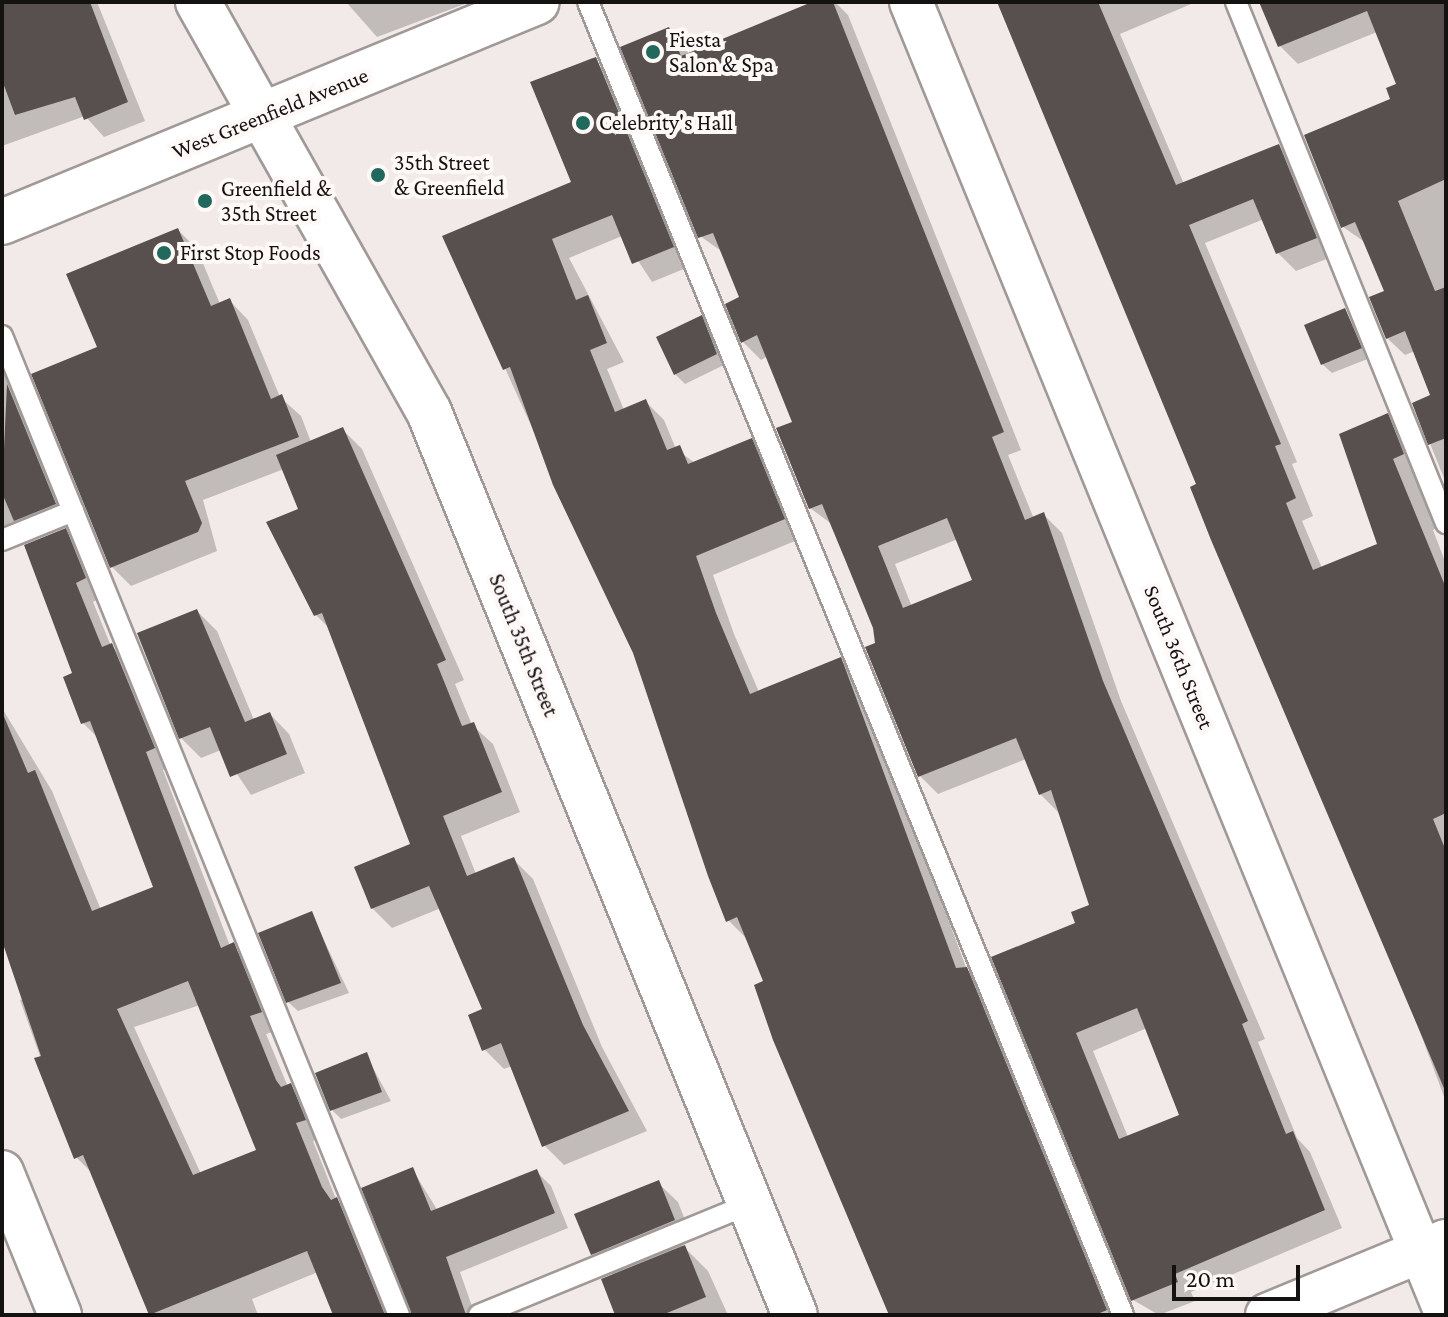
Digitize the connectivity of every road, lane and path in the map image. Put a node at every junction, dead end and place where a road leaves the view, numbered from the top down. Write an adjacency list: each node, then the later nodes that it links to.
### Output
1 (198, 2): 6 (main road, South 35th Street)
2 (537, 2): 6 (main road, West Greenfield Avenue)
3 (588, 2): 20 (lane)
4 (911, 2): 14 (street, South 36th Street)
5 (1236, 2): 10 (lane)
6 (266, 114): 7 (main road, West Greenfield Avenue); 13 (main road, South 35th Street)
7 (2, 222)
8 (2, 336): 9 (lane)
9 (73, 511): 11 (lane); 17 (lane)
10 (1446, 523)
11 (2, 540)
12 (2, 1172): 16 (street)
13 (752, 1203): 18 (lane); 19 (main road, South 35th Street)
14 (1434, 1246): 15 (street, South 36th Street); 21 (street)
15 (1446, 1313)
16 (60, 1315)
17 (399, 1315)
18 (479, 1315)
19 (795, 1315)
20 (1123, 1315)
21 (1267, 1315)

